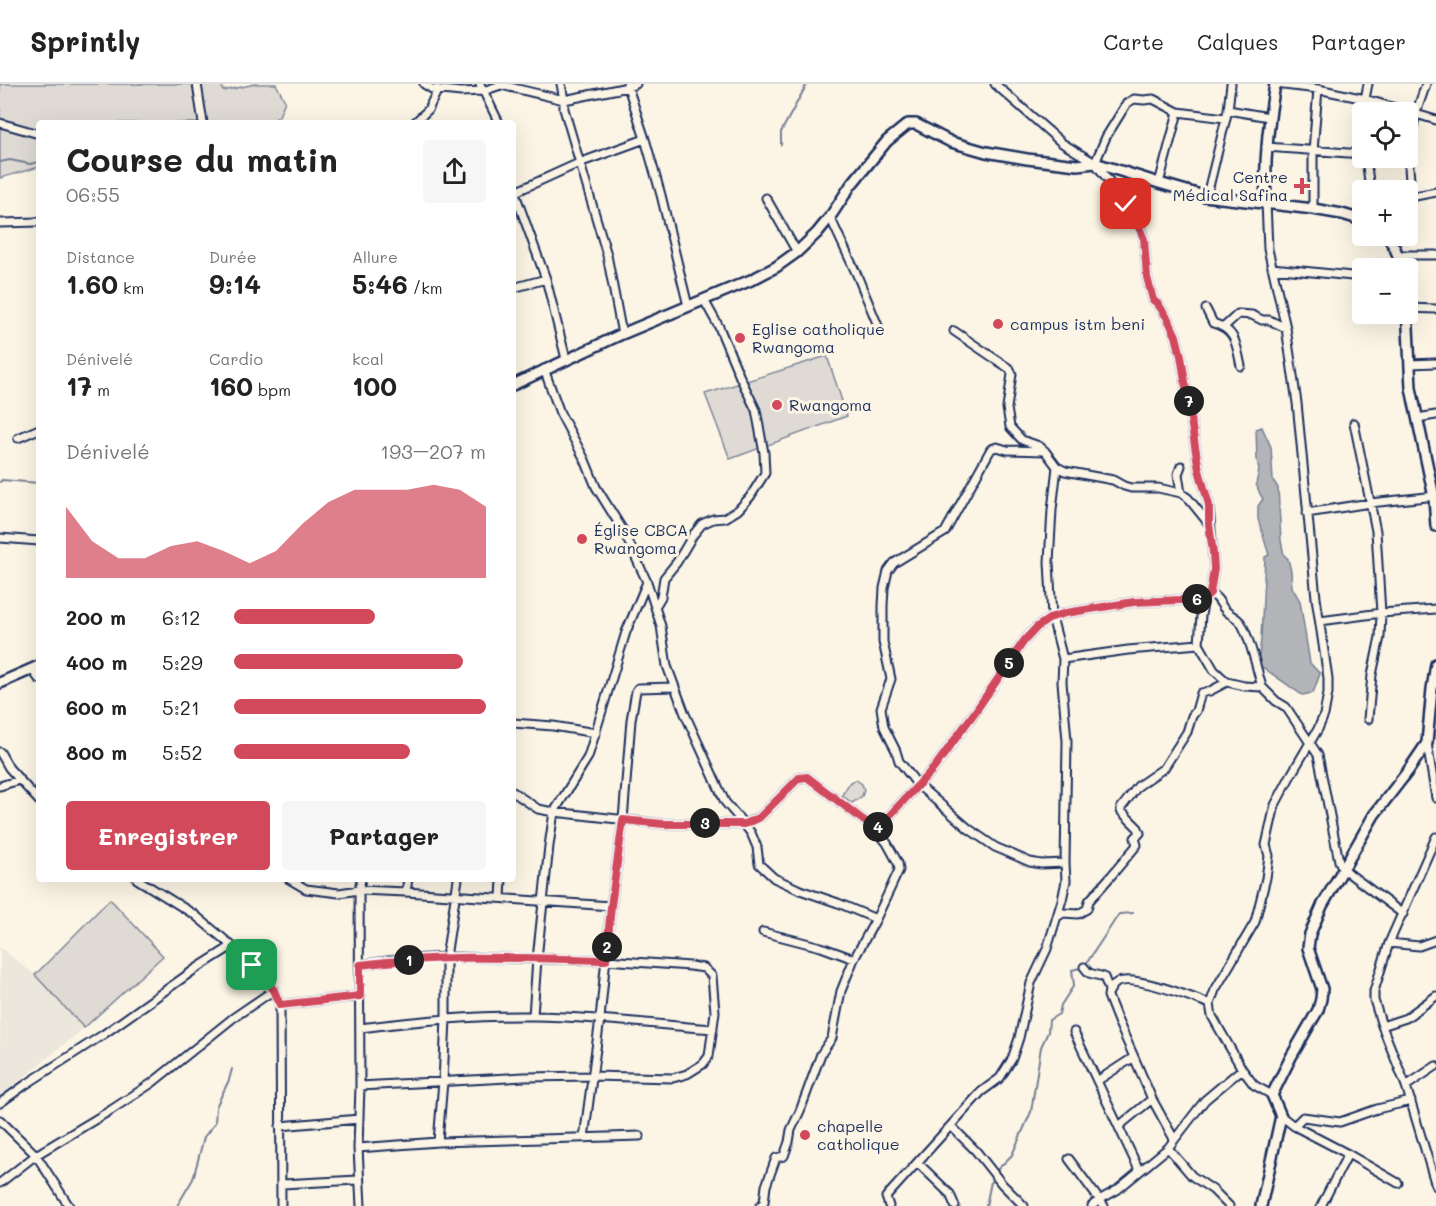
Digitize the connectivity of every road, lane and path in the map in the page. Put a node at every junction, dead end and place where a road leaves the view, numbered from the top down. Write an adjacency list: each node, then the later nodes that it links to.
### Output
1 (197, 84): 22 (street)
2 (424, 84): 12 (street)
3 (561, 84): 15 (street)
4 (636, 84): 10 (street)
5 (995, 84): 33 (street)
6 (1231, 84): 19 (street)
7 (1275, 84): 13 (street); 21 (street)
8 (1368, 84): 14 (street)
9 (1426, 84): 17 (street)
10 (628, 86): 15 (street); 28 (street)
11 (481, 87): 12 (street); 15 (street); 24 (street)
12 (438, 89): 23 (street)
13 (1318, 89): 14 (street); 30 (street)
14 (1365, 99): 16 (street)
15 (564, 100): 32 (street)
16 (1376, 102)
17 (1418, 107)
18 (1178, 112): 19 (street); 33 (street); 34 (street)
19 (1226, 114): 21 (street); 38 (street)
20 (1418, 114): 25 (street)
21 (1269, 117): 29 (street)
22 (203, 120)
23 (417, 120)
24 (498, 120)
25 (1436, 120)
26 (0, 123): 27 (street)
27 (36, 133)
28 (645, 139): 32 (street); 57 (street)
29 (1266, 147): 30 (street); 41 (street)
30 (1313, 151): 31 (street); 42 (street)
31 (1352, 153)
32 (579, 163): 35 (street); 65 (street)
33 (1095, 163): 34 (street); 43 (street); 85 (street)
34 (1159, 183): 38 (street)
35 (516, 192)
36 (1436, 192): 37 (street)
37 (1418, 195)
38 (1204, 196): 41 (street)
39 (766, 198): 48 (street)
40 (516, 201): 54 (street)
41 (1266, 202): 42 (street); 52 (street)
42 (1313, 209): 44 (street)
43 (830, 217): 48 (street); 66 (street)
44 (1352, 217)
45 (36, 222): 46 (street)
46 (1, 223)
47 (1394, 246): 49 (street)
48 (797, 252): 56 (street)
49 (1399, 255): 50 (street); 51 (street)
50 (1436, 255)
51 (1399, 258)
52 (1272, 268): 53 (street); 63 (street)
53 (1352, 276)
54 (546, 279): 55 (street); 67 (street)
55 (516, 287)
56 (704, 300): 57 (street); 91 (street)
57 (688, 306): 65 (street)
58 (1418, 308): 60 (street)
59 (1206, 309): 62 (street)
60 (1436, 309)
61 (1408, 324): 69 (street)
62 (1225, 326): 63 (street); 70 (street)
63 (1286, 328): 84 (street)
64 (954, 331): 78 (street)
65 (622, 333): 67 (street)
66 (880, 333)
67 (566, 360): 71 (street)
68 (1436, 363): 69 (street)
69 (1410, 364): 74 (street)
70 (1241, 366)
71 (544, 369): 72 (street); 89 (street)
72 (516, 381)
73 (1436, 415): 74 (street)
74 (1417, 418): 82 (street)
75 (1354, 423): 83 (street)
76 (36, 430): 77 (street)
77 (18, 438)
78 (1045, 452): 80 (street); 112 (street)
79 (1181, 466): 81 (street)
80 (1057, 467): 81 (street); 94 (street)
81 (1181, 492): 85 (street)
82 (1435, 496): 83 (street); 86 (street)
83 (1370, 503): 84 (street); 93 (street)
84 (1307, 513): 95 (street)
85 (1209, 524): 90 (street)
86 (1436, 526)
87 (0, 538): 88 (street)
88 (36, 542)
89 (647, 582): 91 (street); 107 (street)
90 (1207, 596): 94 (street); 96 (street); 103 (street)
91 (655, 607): 102 (street)
92 (1436, 609): 93 (street)
93 (1381, 613): 95 (street); 105 (street)
94 (1052, 617): 97 (street); 112 (street)
95 (1320, 621): 108 (street)
96 (1199, 644): 97 (street); 100 (street)
97 (1063, 659): 123 (street)
98 (1436, 664): 104 (street)
99 (36, 668): 101 (street)
100 (1227, 682): 103 (street); 138 (street)
101 (0, 683)
102 (675, 687): 118 (street); 119 (street)
103 (1262, 687): 108 (street)
104 (1434, 689): 109 (street)
105 (1368, 719)
106 (516, 723): 107 (street)
107 (596, 733): 117 (street)
108 (1310, 742): 124 (street); 154 (street)
109 (1427, 743): 116 (street); 124 (street)
110 (0, 752): 111 (street)
111 (19, 780): 113 (street); 115 (street)
112 (917, 784): 120 (street); 123 (street)
113 (0, 786)
114 (516, 794): 117 (street)
115 (36, 798)
116 (1436, 798)
117 (554, 812): 118 (street); 135 (street)
118 (623, 820): 119 (street); 136 (street)
119 (744, 824): 120 (street); 139 (street)
120 (876, 830): 139 (street)
121 (1436, 837): 122 (street)
122 (1432, 854): 137 (street)
123 (1065, 863): 138 (street)
124 (1343, 869): 137 (street); 171 (street)
125 (142, 882): 143 (street)
126 (294, 882): 131 (street)
127 (360, 882): 131 (street)
128 (408, 882): 132 (street)
129 (458, 882): 133 (street)
130 (502, 882): 134 (street)
131 (359, 890): 132 (street); 148 (street)
132 (406, 892): 133 (street)
133 (456, 896): 134 (street); 144 (street)
134 (501, 898): 135 (street)
135 (543, 901): 136 (street); 145 (street)
136 (611, 906): 147 (street)
137 (1403, 914): 142 (street)
138 (1056, 917): 179 (street)
139 (876, 919): 146 (street)
140 (763, 932): 146 (street)
141 (1436, 940): 142 (street)
142 (1389, 943): 159 (street)
143 (232, 946): 150 (street); 174 (street)
144 (446, 957): 145 (street); 148 (street); 157 (street)
145 (537, 959): 147 (street); 156 (street)
146 (854, 959): 202 (street)
147 (606, 960): 158 (street); 161 (street)
148 (360, 965): 152 (street)
149 (1084, 967): 151 (street)
150 (274, 990): 155 (street); 189 (street)
151 (1109, 992): 154 (street); 163 (street)
152 (360, 996): 155 (street); 160 (street)
153 (1436, 996): 159 (street)
154 (1210, 1004): 165 (street)
155 (280, 1005): 178 (street)
156 (533, 1016): 157 (street); 158 (street)
157 (446, 1018): 160 (street); 167 (street)
158 (600, 1019): 161 (street); 166 (street)
159 (1382, 1026): 170 (street)
160 (360, 1028): 169 (street)
161 (713, 1029): 166 (street)
162 (1074, 1032): 168 (street)
163 (1134, 1057): 168 (street); 172 (street)
164 (1436, 1066): 170 (street)
165 (1242, 1069): 171 (street); 184 (street)
166 (593, 1076): 167 (street); 183 (street)
167 (443, 1081): 169 (street); 185 (street)
168 (1097, 1081): 180 (street)
169 (360, 1086): 176 (street)
170 (1406, 1086): 173 (street)
171 (1272, 1095): 175 (street)
172 (1152, 1099): 180 (street); 184 (street)
173 (1411, 1101): 181 (street); 197 (street)
174 (0, 1103)
175 (1281, 1116): 181 (street); 208 (street)
176 (358, 1119): 178 (street); 186 (street)
177 (0, 1120): 189 (street)
178 (280, 1126): 196 (street)
179 (951, 1126): 191 (street); 205 (street)
180 (1119, 1126): 192 (street)
181 (1294, 1126): 188 (street)
182 (640, 1136): 183 (street)
183 (584, 1138): 185 (street)
184 (1174, 1139): 187 (street)
185 (438, 1142): 186 (street)
186 (358, 1148): 193 (street)
187 (1168, 1148): 192 (street); 207 (street)
188 (1348, 1154): 195 (street); 209 (street)
189 (36, 1155): 194 (street); 199 (street)
190 (1069, 1159): 198 (street)
191 (918, 1162): 203 (street); 204 (street)
192 (1139, 1170): 198 (street)
193 (358, 1180): 196 (street); 201 (street)
194 (0, 1183)
195 (1398, 1183)
196 (282, 1184): 200 (street)
197 (1436, 1186)
198 (1102, 1203): 206 (street)
199 (69, 1206)
200 (281, 1206)
201 (360, 1206)
202 (760, 1206)
203 (889, 1206)
204 (955, 1206)
205 (1024, 1206)
206 (1092, 1206)
207 (1229, 1206)
208 (1261, 1206)
209 (1321, 1206)

